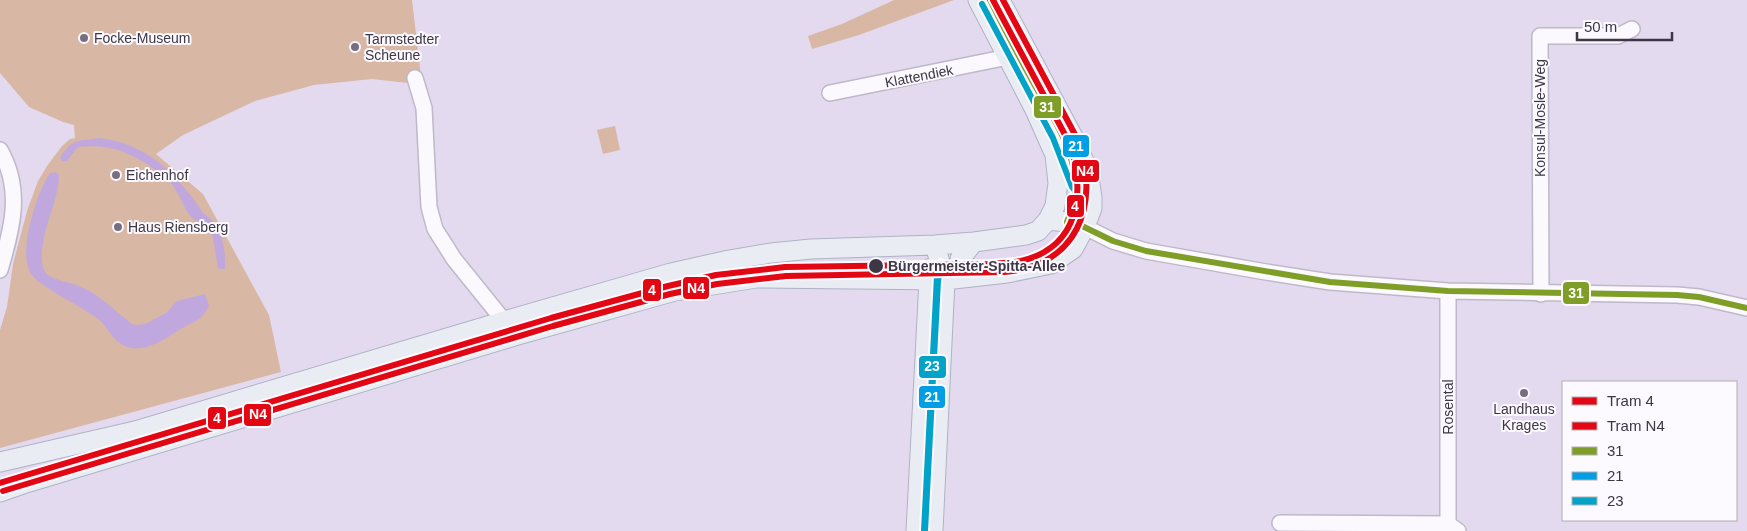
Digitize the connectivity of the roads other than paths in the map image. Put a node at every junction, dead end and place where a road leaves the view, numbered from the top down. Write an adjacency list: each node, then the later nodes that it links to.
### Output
1 (978, 0): 4 (main road)
2 (1000, 0): 9 (main road)
3 (1632, 28): 16 (street, Konsul-Mosle-Weg)
4 (1008, 57): 6 (street, Klattendiek); 8 (main road)
5 (415, 78): 18 (street)
6 (830, 93)
7 (0, 150): 12 (street)
8 (1048, 220): 9 (main road); 10 (main road)
9 (1086, 228): 13 (main road); 15 (street)
10 (974, 242): 11 (main road); 13 (main road)
11 (935, 245): 14 (main road); 18 (main road)
12 (0, 270)
13 (968, 277): 14 (main road)
14 (937, 280): 20 (main road); 23 (main road); 24 (main road)
15 (1448, 291): 16 (street); 22 (street, Rosental)
16 (1542, 294): 17 (street)
17 (1747, 308)
18 (504, 321): 19 (main road)
19 (0, 462)
20 (0, 492)
21 (1280, 523): 22 (street, Rosental)
22 (1453, 527)
23 (916, 531)
24 (933, 531)

